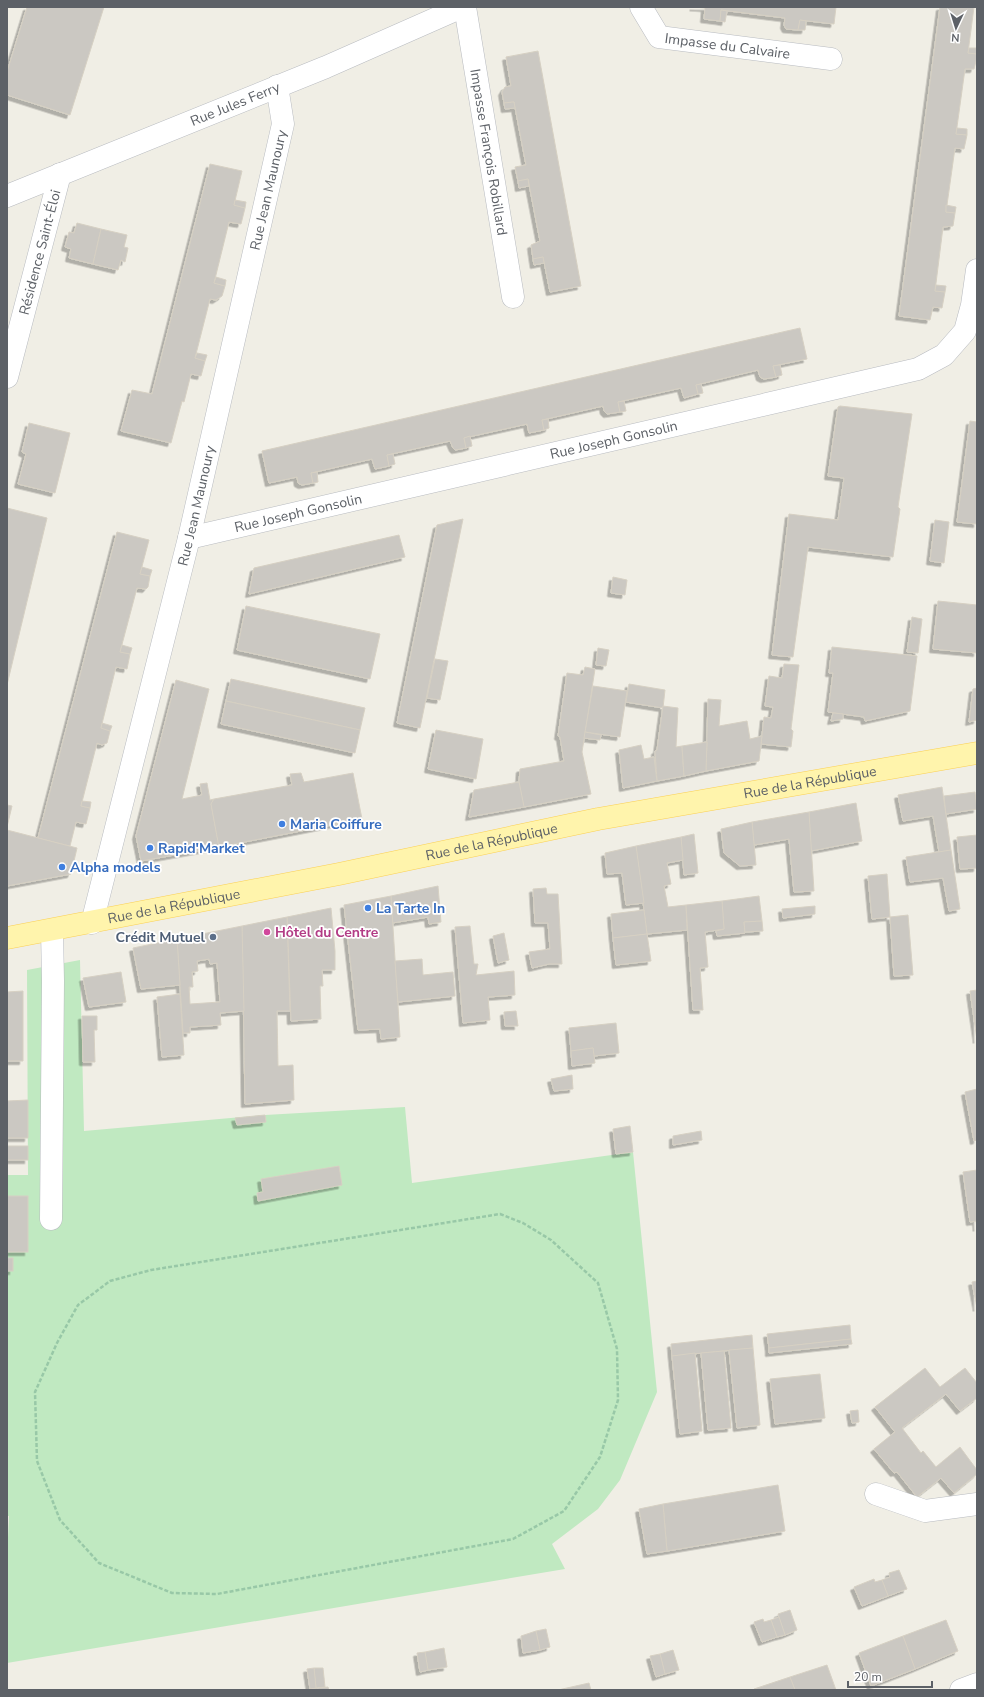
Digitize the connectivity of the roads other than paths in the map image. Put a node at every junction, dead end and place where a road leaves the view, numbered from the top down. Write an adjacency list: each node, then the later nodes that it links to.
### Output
1 (462, 7): 5 (street, Rue Jules Ferry)
2 (465, 7): 9 (street, Impasse François Robillard)
3 (641, 7): 4 (street, Impasse du Calvaire)
4 (831, 59)
5 (277, 86): 6 (street, Rue Jules Ferry); 11 (street, Rue Jean Maunoury)
6 (60, 174): 7 (street, Rue Jules Ferry); 10 (street, Résidence Saint-Éloi)
7 (7, 196)
8 (977, 270): 11 (street, Rue Joseph Gonsolin)
9 (513, 297)
10 (7, 377)
11 (189, 538): 13 (street, Rue Jean Maunoury)
12 (977, 753): 13 (main road, Rue de la République)
13 (92, 923): 14 (main road, Rue de la République)
14 (52, 930): 15 (main road, Rue de la République); 16 (street)
15 (7, 938)
16 (51, 1219)
17 (876, 1494): 18 (street)
18 (977, 1504)
19 (977, 1684): 20 (street)
20 (961, 1690)

